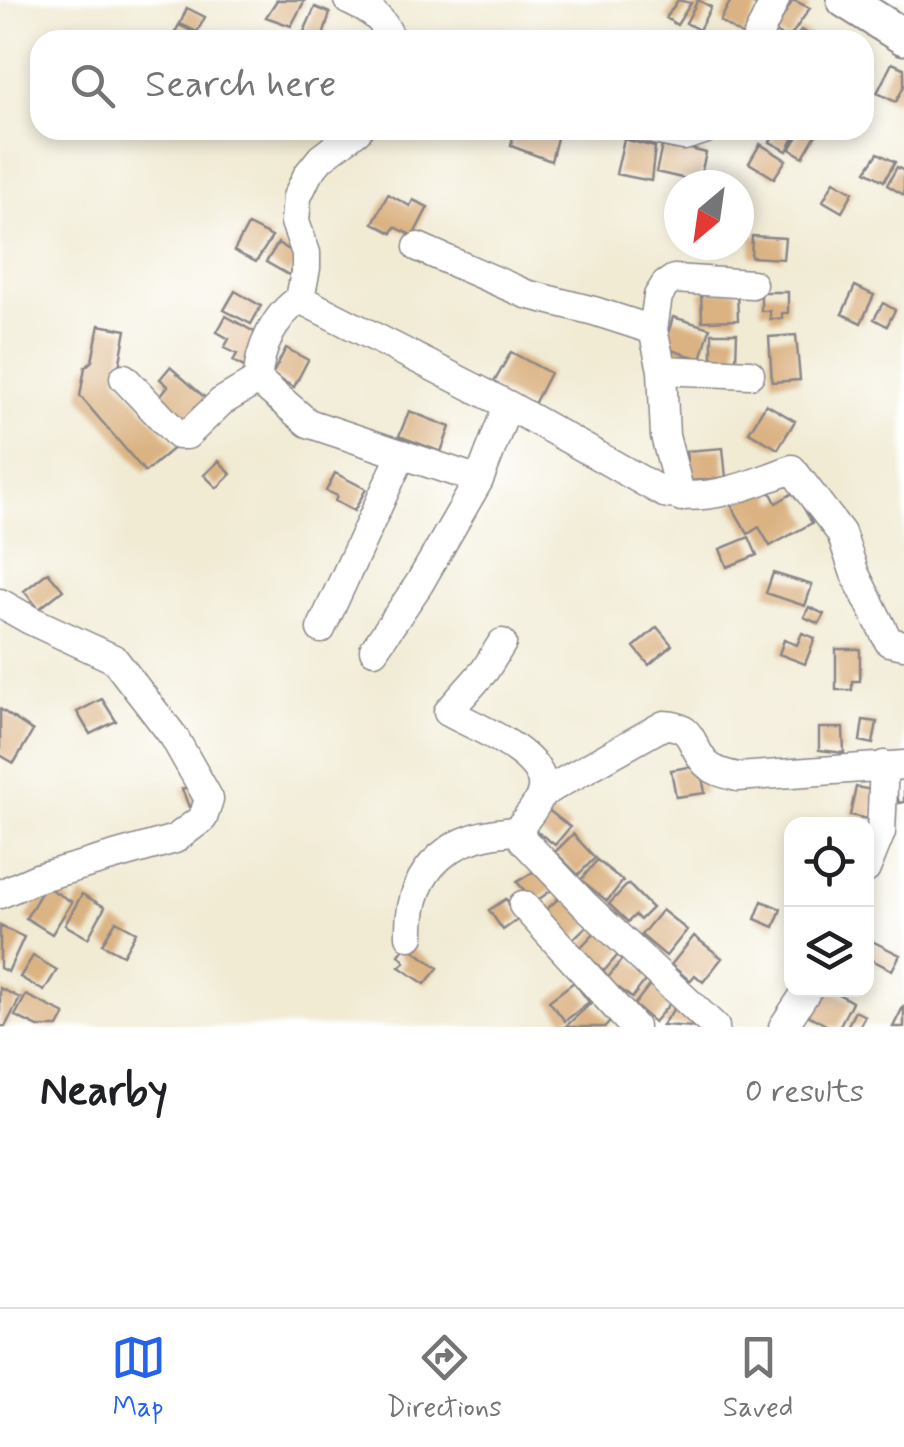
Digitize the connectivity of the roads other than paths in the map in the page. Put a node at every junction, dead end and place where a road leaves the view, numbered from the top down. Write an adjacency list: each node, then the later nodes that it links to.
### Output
1 (348, 0): 4 (street)
2 (776, 0): 5 (street)
3 (845, 0): 6 (main road)
4 (388, 30)
5 (761, 30)
6 (904, 38)
7 (345, 140): 10 (street)
8 (418, 246): 11 (street)
9 (752, 284): 11 (street)
10 (300, 300): 15 (street); 16 (street)
11 (652, 330): 12 (street)
12 (662, 370): 13 (street); 19 (street)
13 (750, 374)
14 (124, 378): 15 (street)
15 (258, 380): 17 (street)
16 (508, 405): 18 (street); 19 (street)
17 (402, 454): 18 (street); 21 (street)
18 (479, 480): 24 (street)
19 (681, 497): 23 (street)
20 (0, 603): 29 (street)
21 (321, 629)
22 (502, 643): 26 (street)
23 (904, 645)
24 (374, 650)
25 (894, 765): 26 (street); 28 (street)
26 (541, 794): 27 (street)
27 (521, 831): 31 (street); 34 (street)
28 (874, 847)
29 (0, 894)
30 (523, 906): 33 (street)
31 (410, 936)
32 (803, 997): 35 (street)
33 (634, 1027)
34 (715, 1027)
35 (784, 1027)

